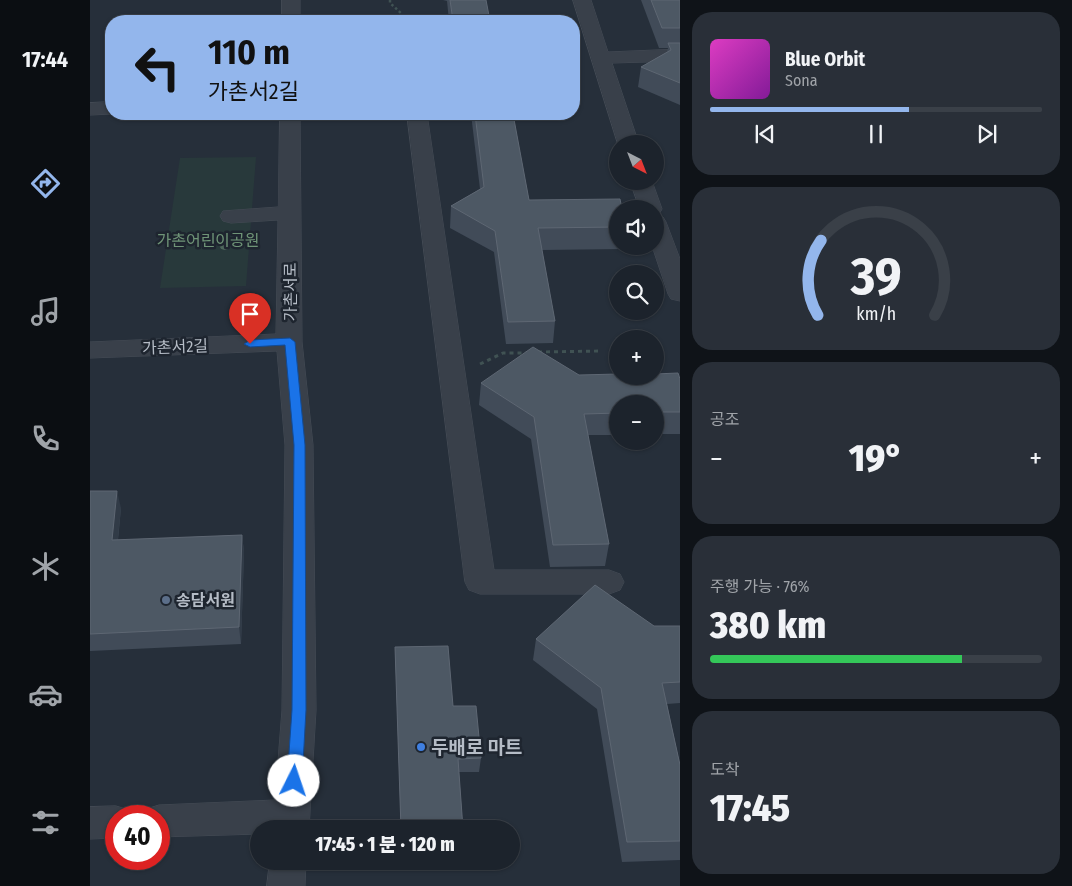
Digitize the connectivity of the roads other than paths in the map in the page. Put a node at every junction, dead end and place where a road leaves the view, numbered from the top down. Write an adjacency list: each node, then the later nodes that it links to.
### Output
1 (291, 0): 3 (street)
2 (582, 0): 5 (street)
3 (291, 15)
4 (680, 55): 5 (street)
5 (600, 58): 10 (street)
6 (105, 108): 7 (street)
7 (90, 109)
8 (290, 120): 11 (street, 가촌서로)
9 (418, 120): 17 (street)
10 (626, 135)
11 (290, 213): 12 (street); 15 (street, 가촌서로)
12 (231, 216)
13 (664, 248): 14 (street)
14 (680, 294)
15 (290, 342): 16 (street, 가촌서2길); 19 (street, 가촌서로)
16 (90, 350)
17 (609, 582)
18 (170, 820): 20 (street)
19 (291, 820)
20 (250, 821)
21 (105, 822): 22 (street)
22 (90, 823)
23 (287, 870): 24 (street)
24 (286, 886)

